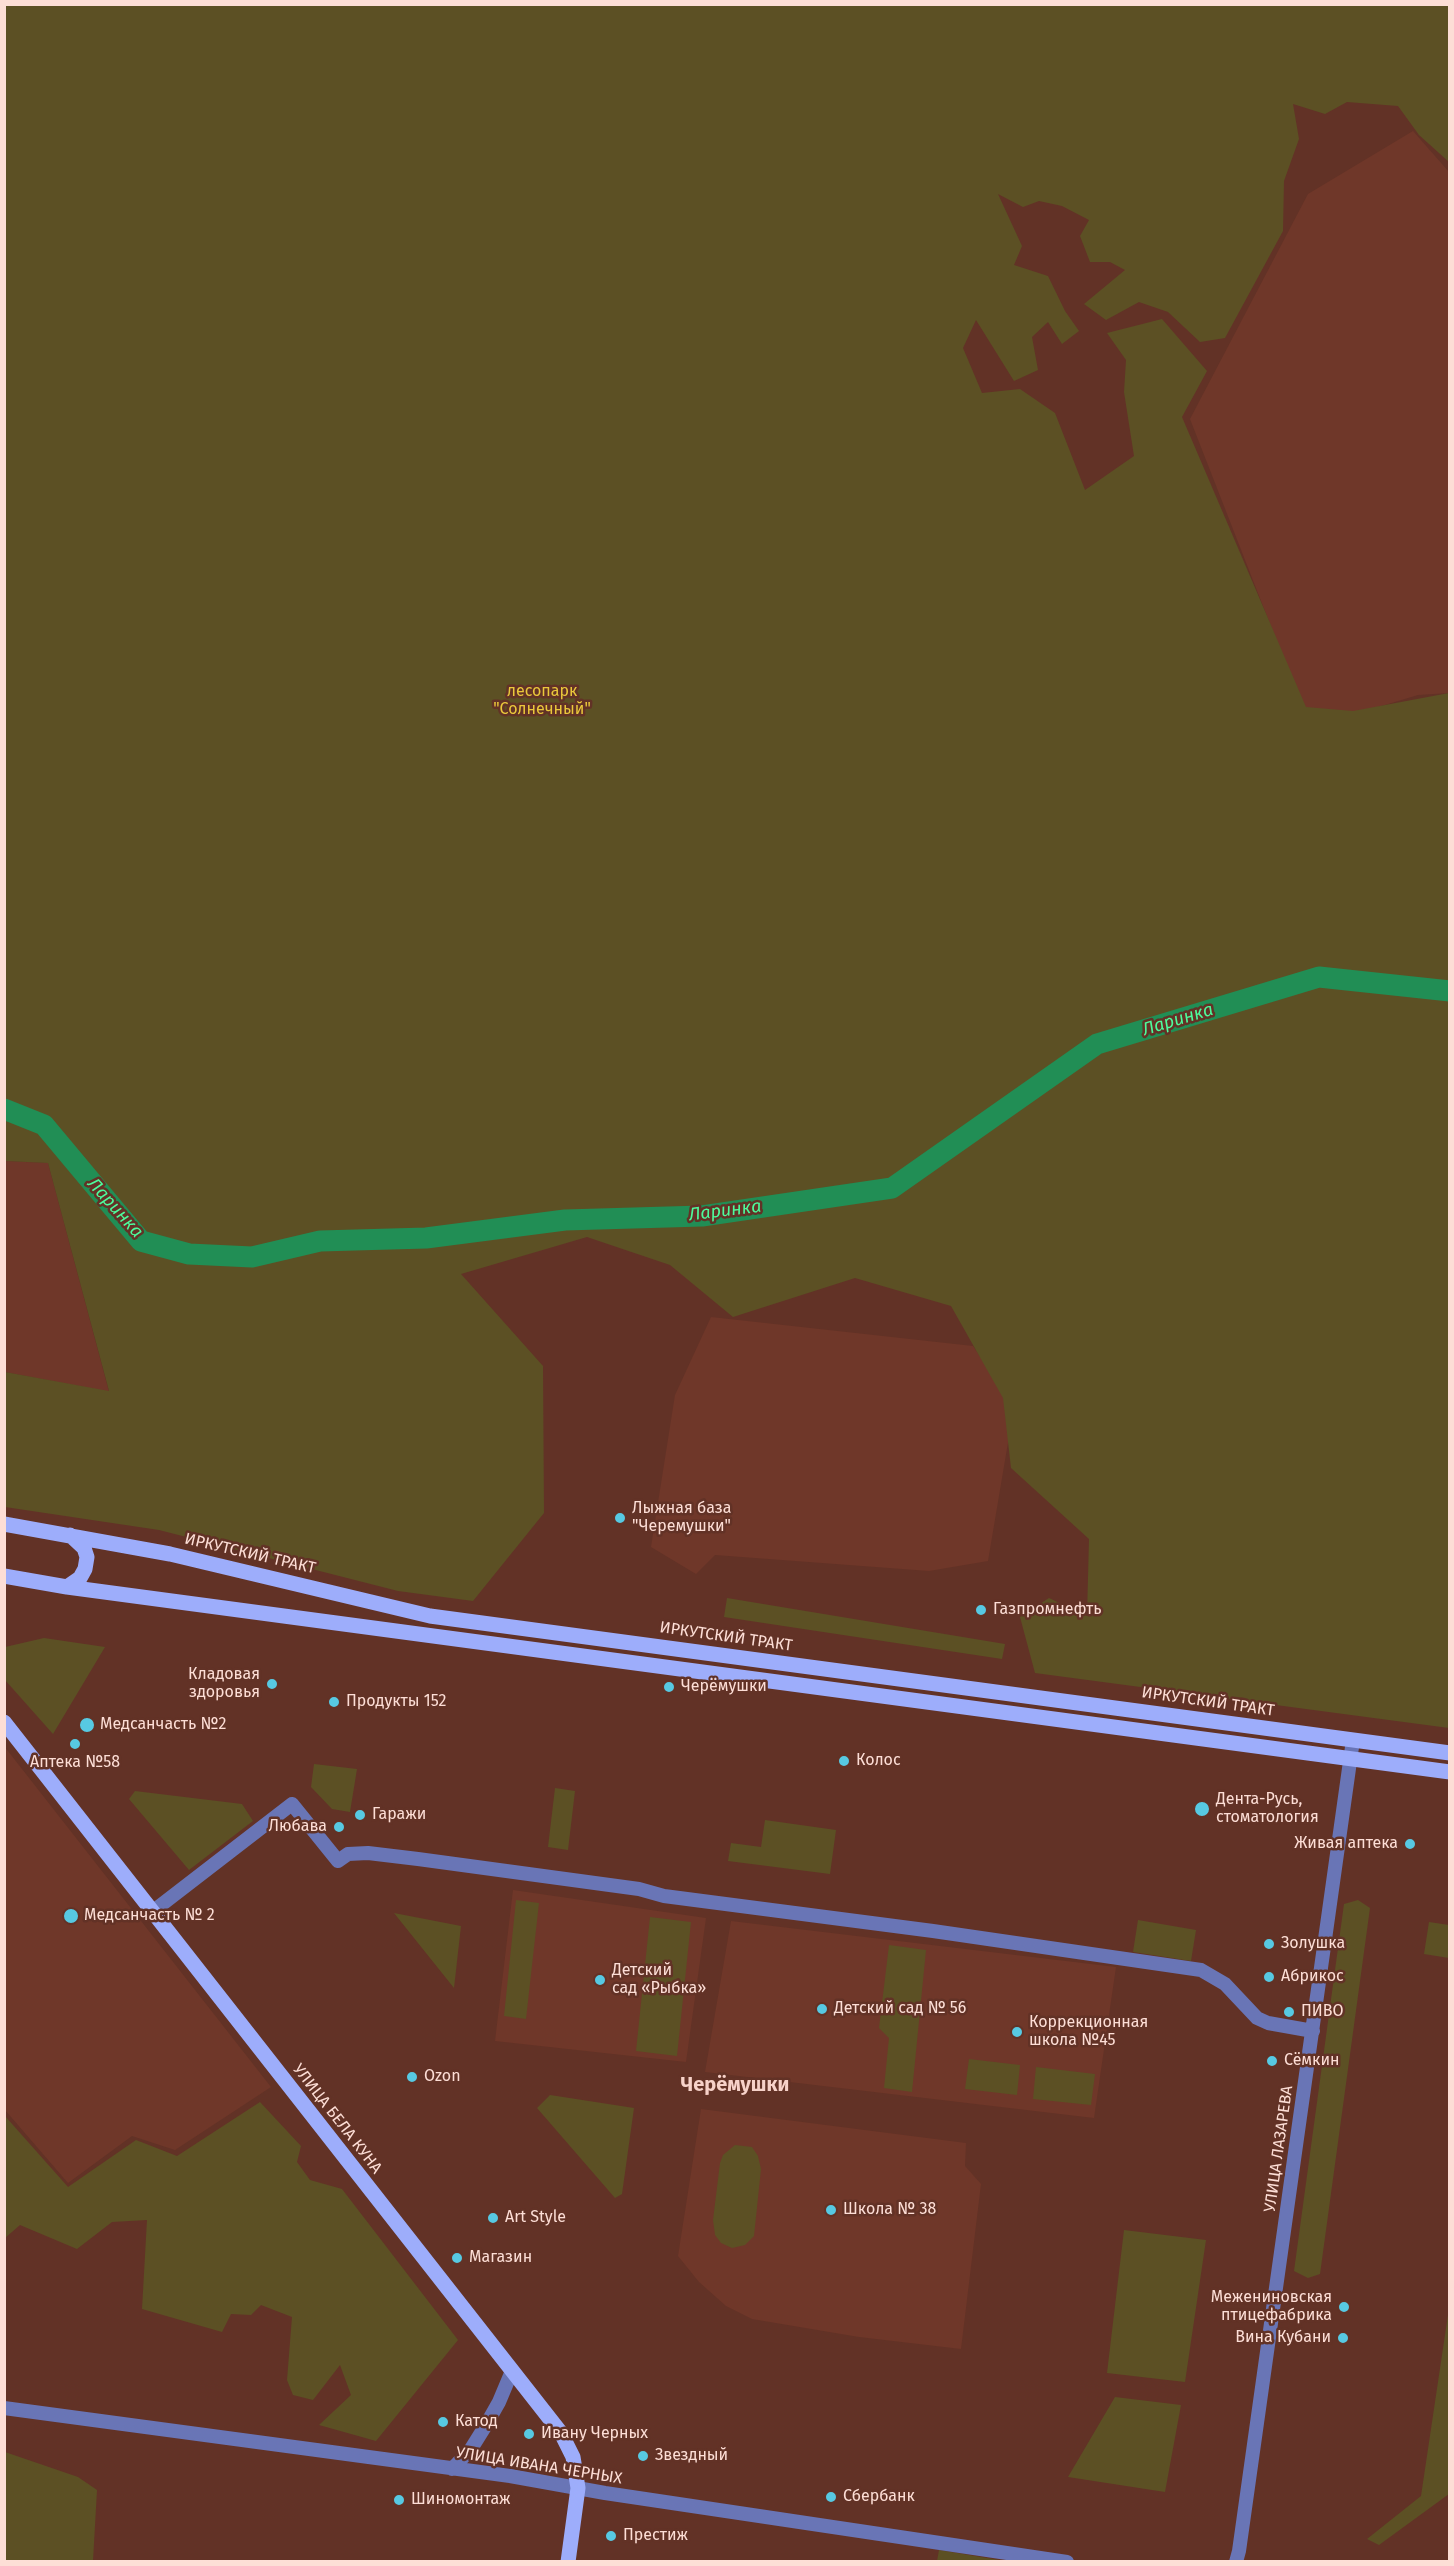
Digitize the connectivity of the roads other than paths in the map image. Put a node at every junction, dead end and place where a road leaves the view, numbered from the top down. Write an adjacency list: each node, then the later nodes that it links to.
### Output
1 (4, 1524): 2 (main road, ИРКУТСКИЙ ТРАКТ)
2 (70, 1534): 4 (main road); 6 (main road, ИРКУТСКИЙ ТРАКТ)
3 (4, 1576): 4 (main road)
4 (67, 1587): 8 (main road)
5 (4, 1722): 10 (main road, УЛИЦА БЕЛА КУНА)
6 (1353, 1740): 7 (main road, ИРКУТСКИЙ ТРАКТ); 8 (street, УЛИЦА ЛАЗАРЕВА)
7 (1449, 1753)
8 (1351, 1759): 9 (main road); 11 (street, УЛИЦА ЛАЗАРЕВА)
9 (1449, 1772)
10 (152, 1912): 11 (street); 12 (main road, УЛИЦА БЕЛА КУНА)
11 (1313, 2031): 18 (street, УЛИЦА ЛАЗАРЕВА)
12 (512, 2371): 14 (street); 15 (main road, УЛИЦА БЕЛА КУНА)
13 (4, 2408): 14 (street, УЛИЦА ИВАНА ЧЕРНЫХ)
14 (452, 2469): 15 (street, УЛИЦА ИВАНА ЧЕРНЫХ)
15 (578, 2488): 16 (main road, УЛИЦА БЕЛА КУНА); 17 (street, УЛИЦА ИВАНА ЧЕРНЫХ)
16 (568, 2562)
17 (1067, 2562)
18 (1236, 2562)

